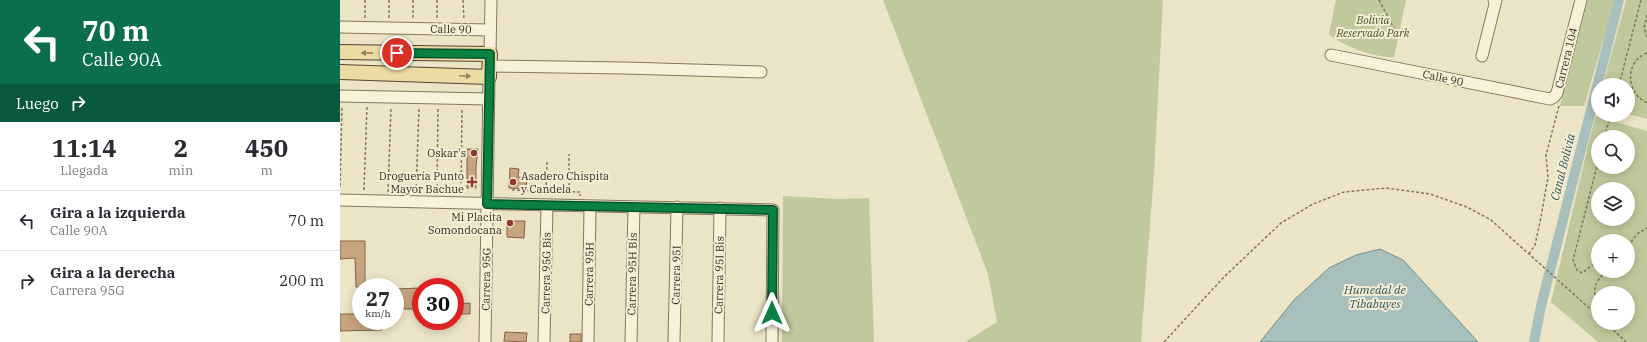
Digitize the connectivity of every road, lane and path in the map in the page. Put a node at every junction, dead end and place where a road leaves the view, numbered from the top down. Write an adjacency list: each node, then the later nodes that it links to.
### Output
1 (365, 0): 12 (path)
2 (389, 0): 13 (path)
3 (413, 0): 14 (path)
4 (437, 0): 15 (path)
5 (463, 0): 16 (path)
6 (491, 0): 18 (street, Carrera 95G)
7 (1379, 0): 19 (path)
8 (1494, 0): 24 (street)
9 (1581, 0): 30 (street, Carrera 104)
10 (1642, 0): 28 (path)
11 (1647, 15): 20 (path)
12 (364, 20)
13 (389, 20)
14 (413, 20)
15 (437, 21)
16 (464, 21)
17 (340, 27): 18 (street, Calle 90)
18 (490, 30): 25 (street, Carrera 95G)
19 (1398, 36)
20 (1647, 38)
21 (340, 52): 25 (main road, one-way to 21)
22 (1647, 53): 32 (path)
23 (1331, 55): 30 (street, Calle 90)
24 (1482, 56)
25 (490, 66): 26 (main road, one-way to 25); 27 (street); 31 (street, Carrera 95G)
26 (340, 72)
27 (761, 72)
28 (1621, 78)
29 (341, 96): 31 (street); 41 (path)
30 (1554, 97): 60 (path, Carrera 104)
31 (489, 99): 52 (street, Carrera 95G)
32 (1647, 103)
33 (367, 105): 47 (path)
34 (392, 106): 48 (path)
35 (419, 106): 49 (path)
36 (438, 106): 50 (path)
37 (462, 106): 51 (path)
38 (569, 154): 44 (path)
39 (547, 162): 43 (path)
40 (1595, 174): 61 (path)
41 (340, 186)
42 (512, 190): 43 (path)
43 (546, 191): 44 (path)
44 (569, 192): 45 (path)
45 (580, 192)
46 (340, 200): 47 (street)
47 (364, 200): 48 (street)
48 (388, 201): 49 (street)
49 (416, 202): 50 (street)
50 (437, 202): 51 (street)
51 (461, 203): 52 (street)
52 (487, 204): 53 (street); 64 (street, Carrera 95G)
53 (547, 205): 54 (street); 65 (street, Carrera 95G Bis)
54 (590, 206): 55 (street); 66 (street, Carrera 95H)
55 (634, 207): 56 (street); 67 (street, Carrera 95H Bis)
56 (677, 207): 57 (street); 68 (street, Carrera 95I)
57 (720, 208): 69 (street, Carrera 95I Bis); 70 (street)
58 (1647, 228): 59 (path)
59 (1635, 237)
60 (1529, 254): 62 (path); 71 (path)
61 (1591, 266)
62 (1591, 310)
63 (1613, 330): 72 (path)
64 (485, 342)
65 (544, 342)
66 (588, 342)
67 (631, 342)
68 (674, 342)
69 (718, 342)
70 (772, 342)
71 (1164, 342)
72 (1626, 342)

